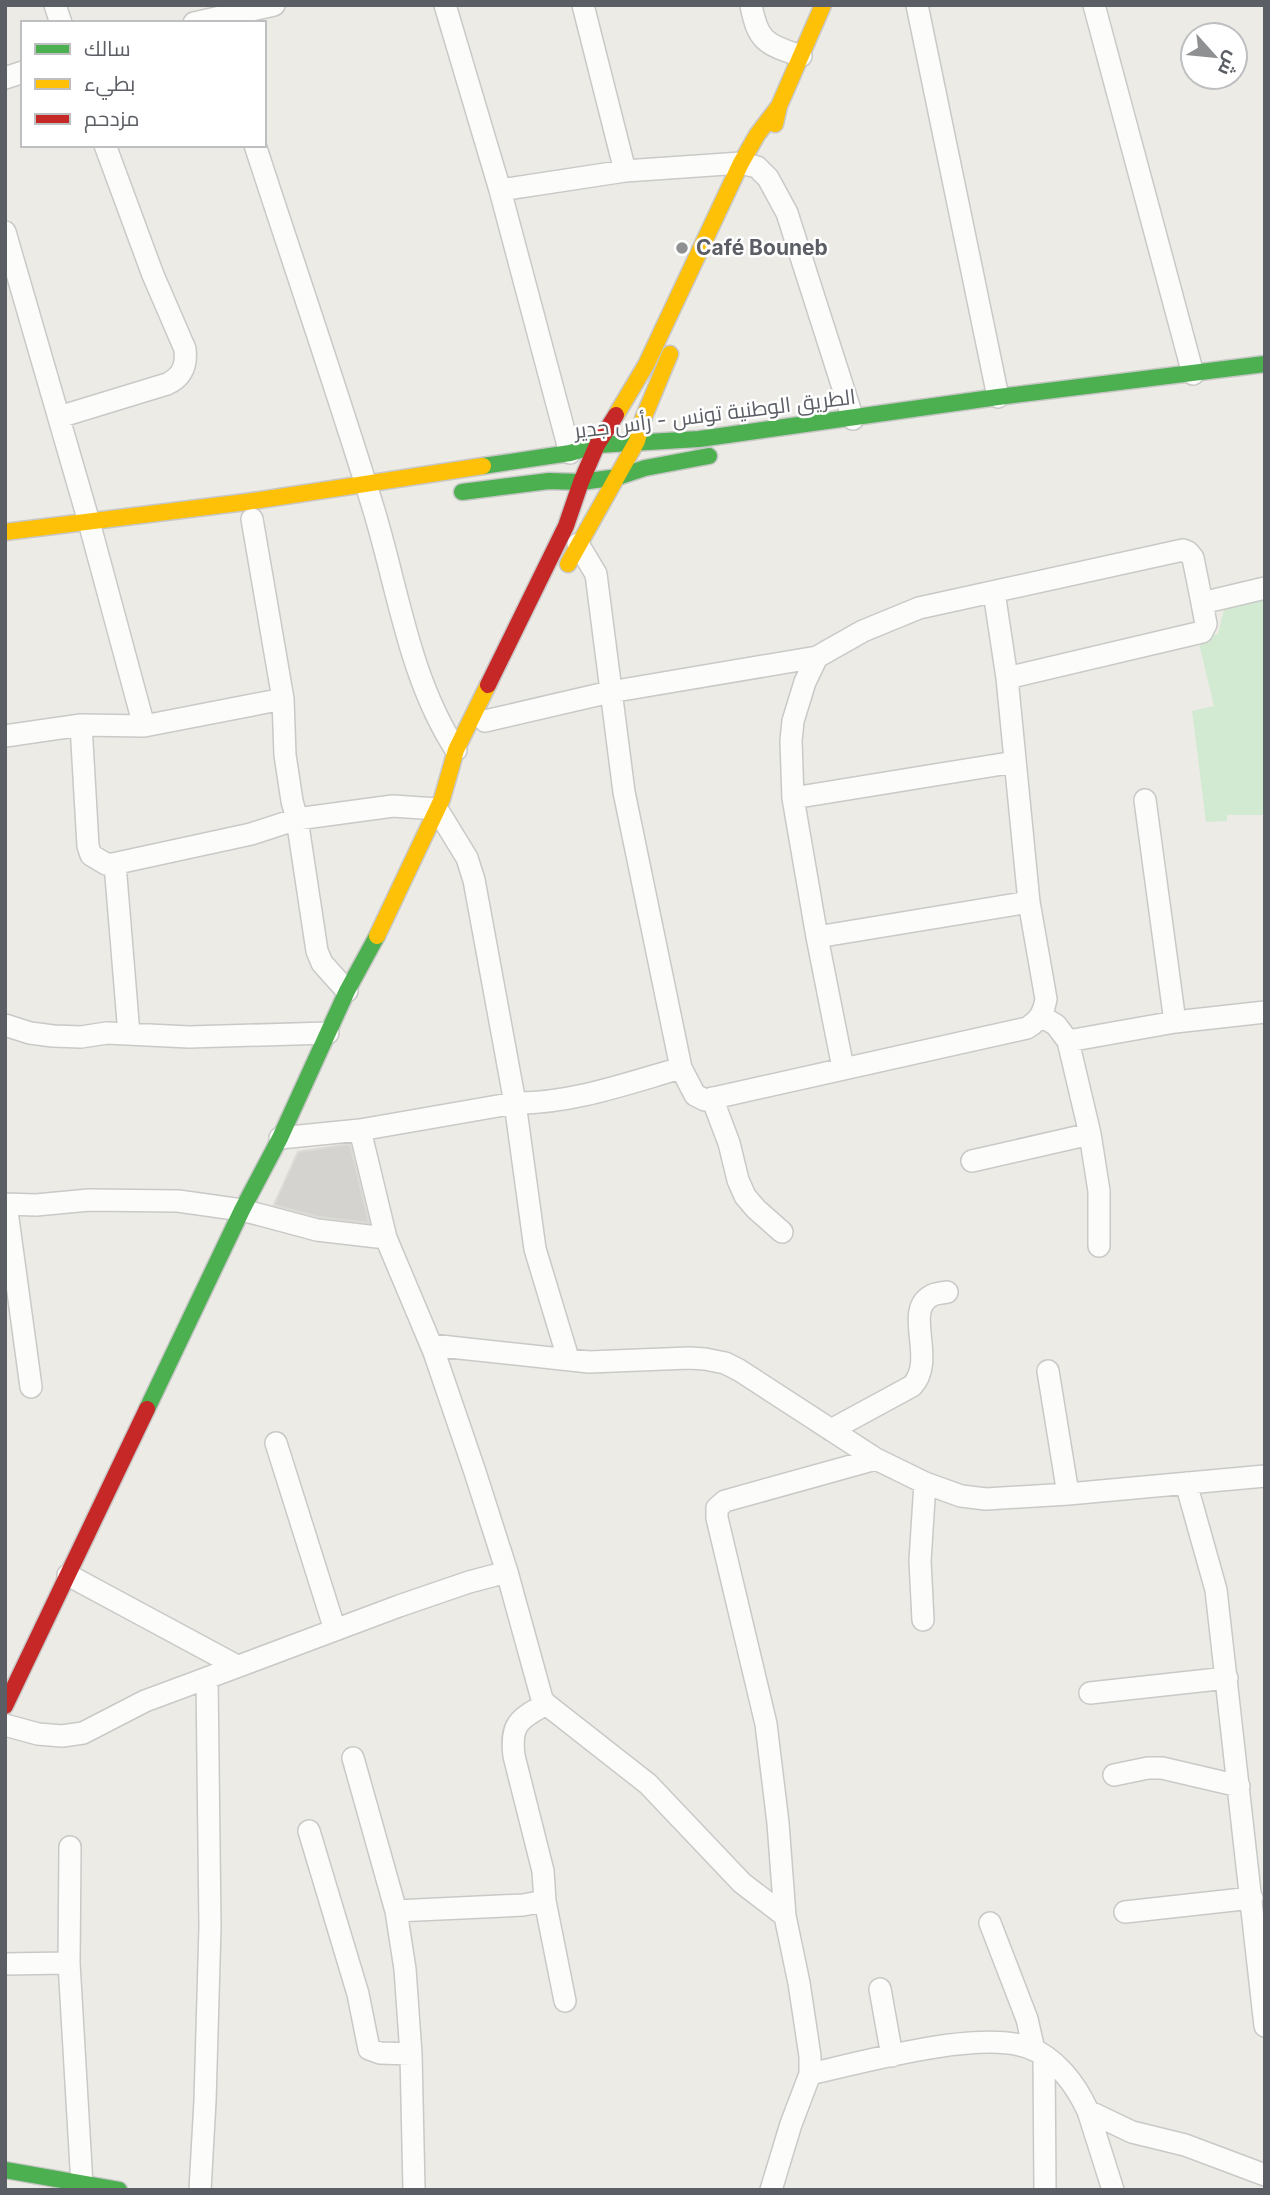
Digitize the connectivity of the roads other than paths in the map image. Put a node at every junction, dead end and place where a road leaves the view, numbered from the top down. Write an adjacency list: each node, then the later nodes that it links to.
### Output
1 (274, 5): 8 (street)
2 (445, 5): 14 (street)
3 (583, 5): 13 (street)
4 (751, 5): 9 (street)
5 (823, 5): 9 (main road)
6 (917, 5): 21 (street)
7 (1094, 5): 20 (street)
8 (208, 17)
9 (801, 56): 12 (main road)
10 (106, 147): 22 (street)
11 (256, 147): 31 (street)
12 (750, 169): 13 (street); 23 (street); 25 (main road)
13 (625, 172): 14 (street)
14 (500, 190): 26 (street)
15 (742, 199): 17 (main road)
16 (5, 232): 22 (street)
17 (715, 256)
18 (675, 344): 24 (main road)
19 (1265, 364): 20 (main road, الطريق الوطنية تونس - رأس جدير)
20 (1193, 374): 21 (main road, الطريق الوطنية تونس - رأس جدير)
21 (998, 397): 23 (main road, الطريق الوطنية تونس - رأس جدير)
22 (59, 417): 34 (street)
23 (853, 419): 24 (main road, الطريق الوطنية تونس - رأس جدير)
24 (637, 441): 25 (main road, الطريق الوطنية تونس - رأس جدير); 28 (main road)
25 (597, 445): 26 (main road, الطريق الوطنية تونس - رأس جدير); 29 (main road)
26 (570, 453): 31 (main road, الطريق الوطنية تونس - رأس جدير)
27 (723, 454): 28 (main road, الطريق الوطنية تونس - رأس جدير)
28 (618, 477): 29 (main road, الطريق الوطنية تونس - رأس جدير); 35 (main road)
29 (581, 482): 30 (main road, الطريق الوطنية تونس - رأس جدير); 49 (main road)
30 (440, 495)
31 (370, 499): 34 (main road, الطريق الوطنية تونس - رأس جدير); 49 (street)
32 (252, 519): 44 (street)
33 (5, 533): 34 (main road, الطريق الوطنية تونس - رأس جدير)
34 (92, 535): 47 (street)
35 (578, 544): 36 (main road); 43 (street)
36 (560, 579)
37 (1265, 588): 39 (street)
38 (994, 592): 39 (street); 41 (street); 42 (street)
39 (1202, 603): 42 (street)
40 (529, 638): 45 (main road)
41 (817, 657): 43 (street); 51 (street)
42 (1007, 678): 50 (street)
43 (610, 692): 45 (street); 66 (street)
44 (283, 699): 47 (street); 54 (street)
45 (485, 721): 53 (main road)
46 (81, 725): 47 (street); 48 (street); 55 (street)
47 (144, 726)
48 (5, 736)
49 (456, 750): 53 (main road)
50 (1014, 762): 51 (street); 56 (street)
51 (793, 798): 57 (street)
52 (1145, 800): 61 (street)
53 (439, 804): 54 (street); 58 (main road); 69 (street)
54 (297, 818): 55 (street); 58 (street)
55 (116, 864): 64 (street)
56 (1029, 902): 57 (street); 60 (street)
57 (817, 937): 67 (street)
58 (347, 991): 63 (main road)
59 (1265, 1012): 61 (street)
60 (1041, 1016): 65 (street); 67 (street)
61 (1175, 1022): 65 (street)
62 (5, 1025): 64 (street)
63 (328, 1033): 64 (street); 72 (main road)
64 (130, 1034)
65 (1068, 1041): 71 (street)
66 (681, 1068): 68 (street); 69 (street)
67 (843, 1068): 68 (street)
68 (712, 1098): 76 (street)
69 (515, 1103): 70 (street); 81 (street)
70 (360, 1130): 72 (street); 77 (street)
71 (1090, 1134): 73 (street); 78 (street)
72 (280, 1138): 75 (main road)
73 (971, 1161)
74 (6, 1204): 75 (street); 83 (street)
75 (242, 1210): 77 (street); 92 (main road)
76 (782, 1232)
77 (386, 1238): 80 (street)
78 (1099, 1246)
79 (947, 1292): 84 (street)
80 (431, 1345): 81 (street); 91 (street)
81 (568, 1358): 84 (street)
82 (1048, 1371): 90 (street)
83 (31, 1387)
84 (831, 1430): 86 (street)
85 (276, 1443): 94 (street)
86 (876, 1460): 88 (street); 111 (street)
87 (1265, 1476): 89 (street)
88 (925, 1483): 90 (street); 93 (street)
89 (1186, 1483): 90 (street); 97 (street)
90 (1068, 1494)
91 (507, 1573): 94 (street); 99 (street)
92 (68, 1575): 95 (street); 100 (main road)
93 (923, 1620)
94 (335, 1630): 95 (street)
95 (237, 1666): 96 (street)
96 (207, 1678): 101 (street); 127 (street)
97 (1227, 1678): 98 (street); 104 (street)
98 (1090, 1693)
99 (546, 1704): 108 (street); 111 (street)
100 (5, 1706)
101 (5, 1725)
102 (354, 1758): 109 (street)
103 (1114, 1775): 104 (street)
104 (1239, 1786): 107 (street)
105 (309, 1831): 119 (street)
106 (70, 1847): 113 (street)
107 (1252, 1898): 110 (street); 117 (street)
108 (545, 1901): 109 (street); 116 (street)
109 (396, 1911): 119 (street)
110 (1125, 1912)
111 (785, 1916): 121 (street)
112 (990, 1923): 118 (street)
113 (69, 1963): 114 (street); 125 (street)
114 (5, 1965)
115 (880, 1989): 120 (street)
116 (565, 2001)
117 (1265, 2026)
118 (1039, 2053): 120 (street); 122 (street); 130 (street)
119 (411, 2054): 128 (street)
120 (892, 2056): 121 (street)
121 (810, 2074): 129 (street)
122 (1088, 2111): 124 (street); 131 (street)
123 (5, 2170): 125 (main road)
124 (1265, 2175)
125 (82, 2185): 126 (main road)
126 (119, 2190)
127 (200, 2190)
128 (414, 2190)
129 (771, 2190)
130 (1045, 2190)
131 (1113, 2190)

